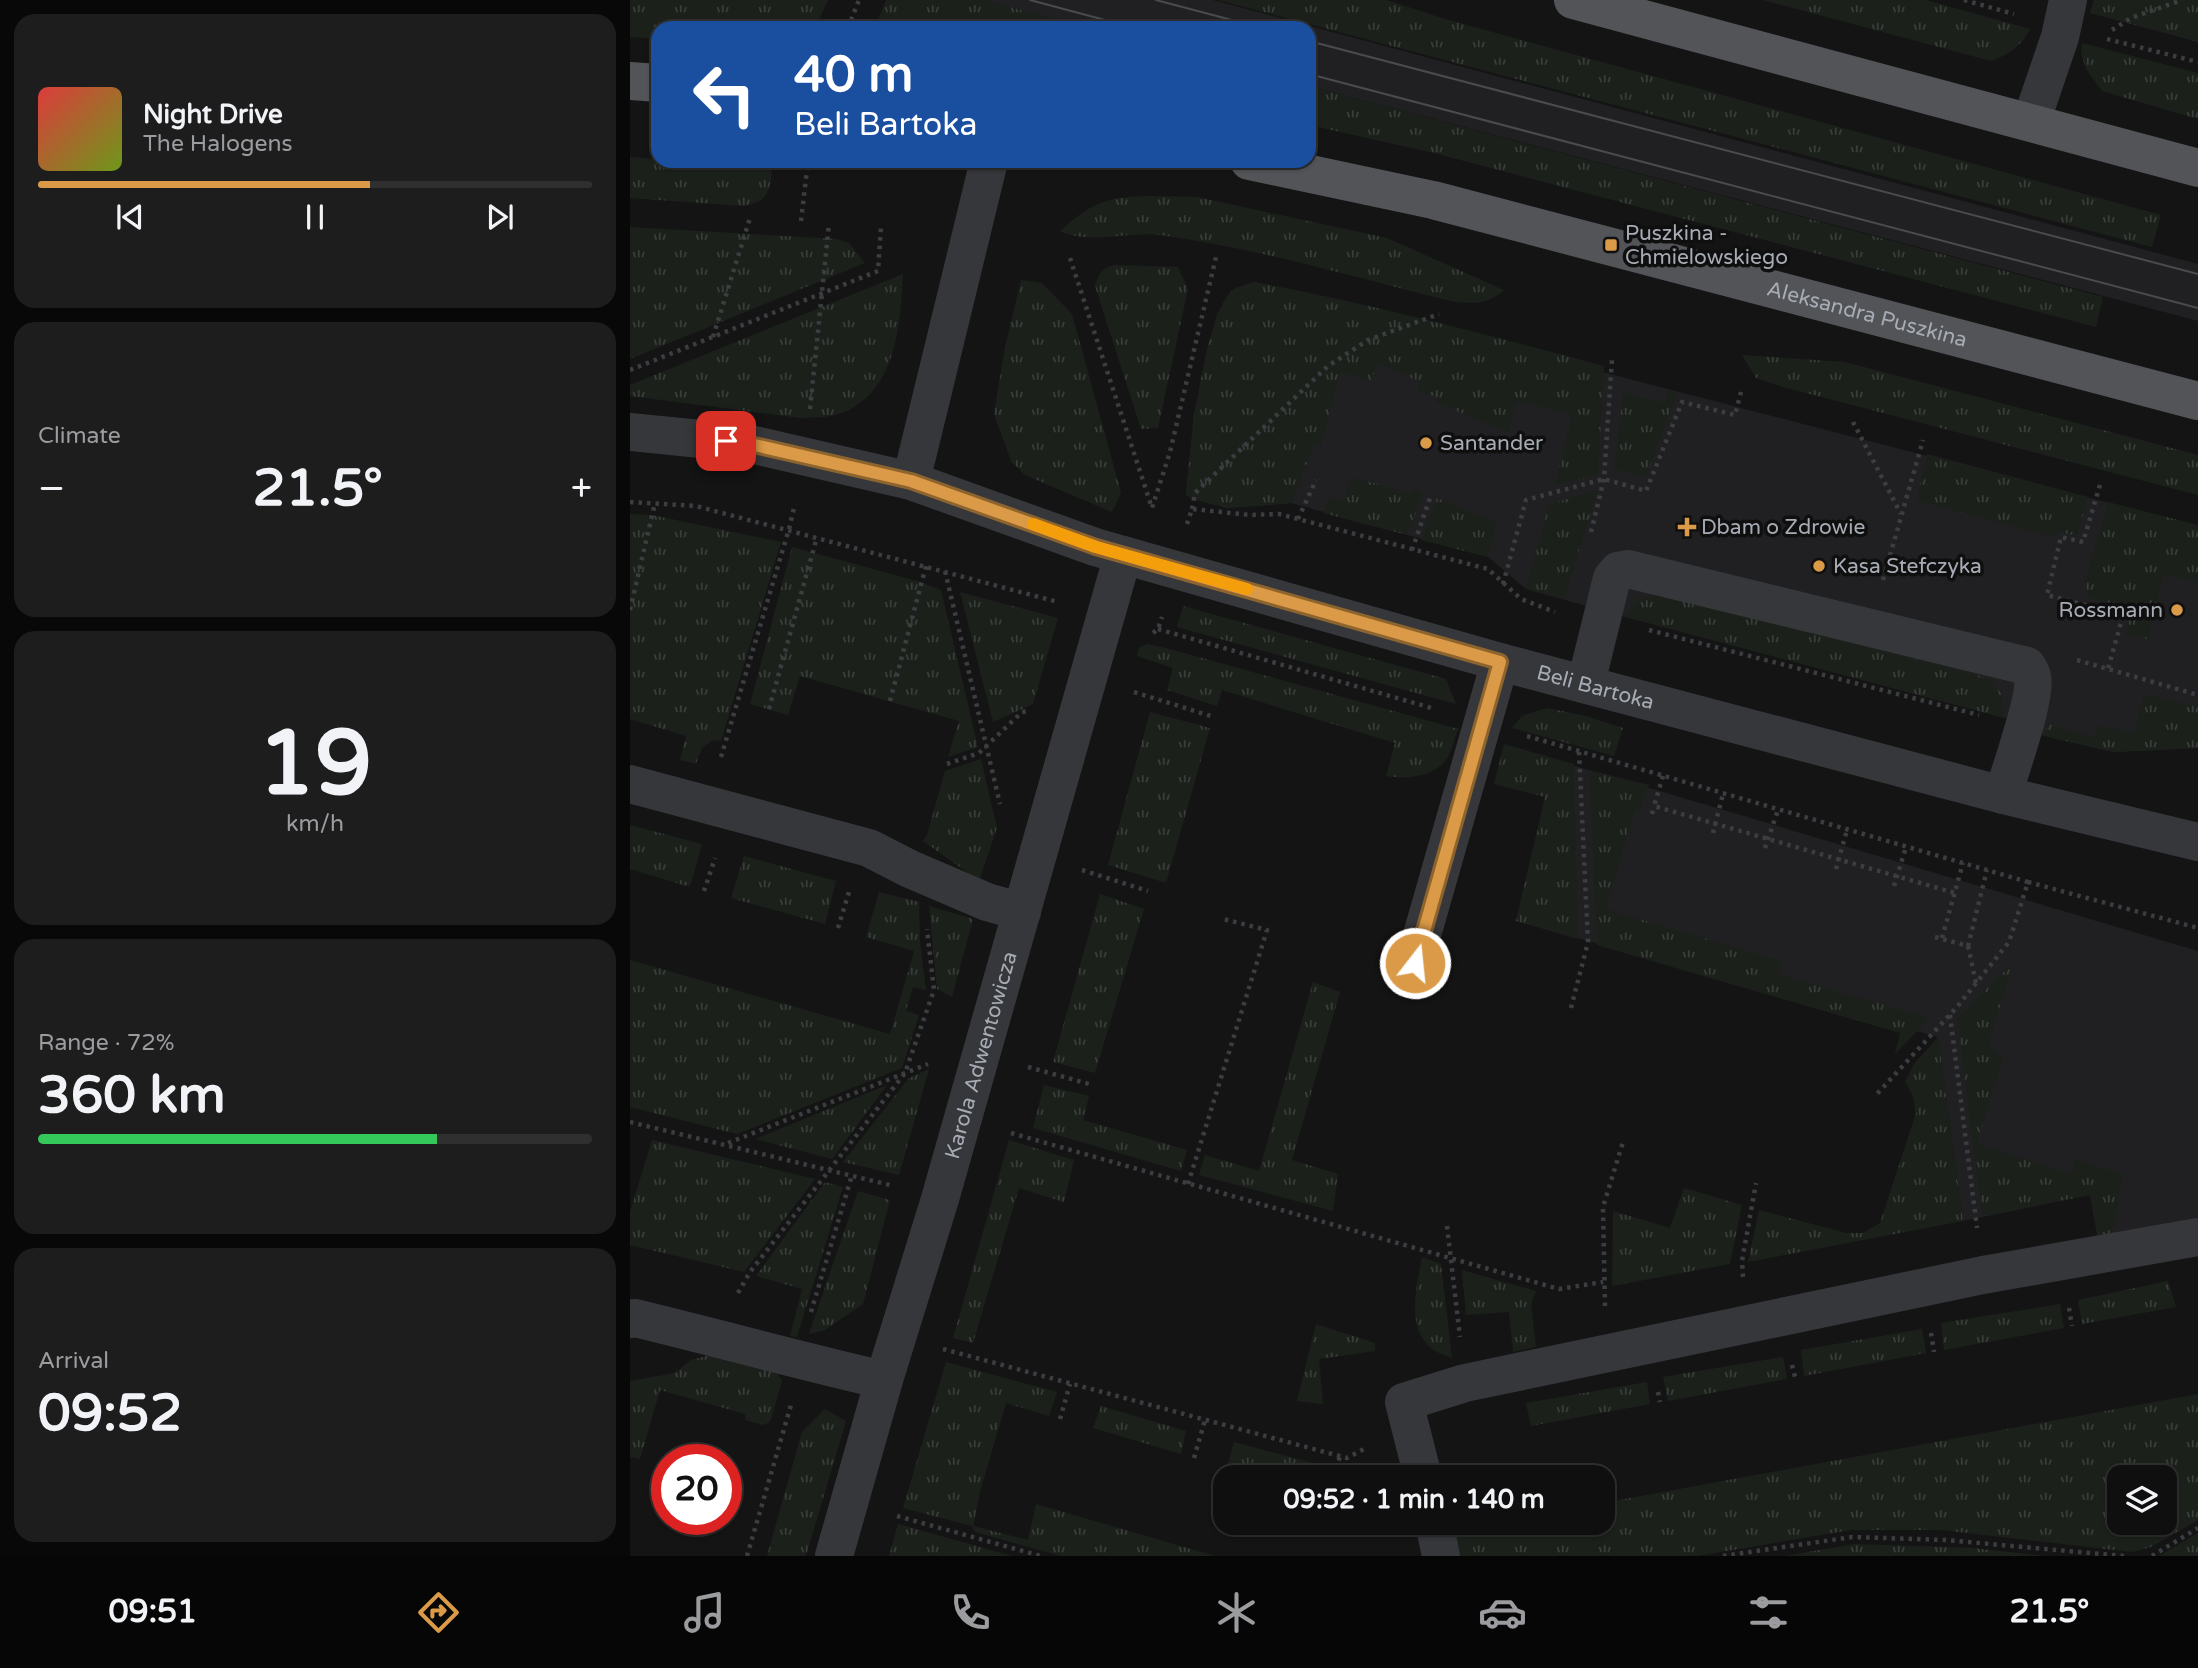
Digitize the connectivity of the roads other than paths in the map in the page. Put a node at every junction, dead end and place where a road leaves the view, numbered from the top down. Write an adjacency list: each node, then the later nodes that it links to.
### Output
1 (1573, 0): 5 (main road)
2 (2068, 0): 5 (street)
3 (630, 81): 4 (main road)
4 (651, 82)
5 (2031, 122): 8 (main road)
6 (987, 168): 11 (street)
7 (1282, 168): 9 (main road, Aleksandra Puszkina)
8 (2198, 168)
9 (2198, 401)
10 (630, 432): 11 (street, Beli Bartoka)
11 (911, 481): 12 (street, Beli Bartoka)
12 (1123, 555): 13 (street, Beli Bartoka); 18 (street, Karola Adwentowicza)
13 (1500, 662): 14 (street, Beli Bartoka); 19 (street)
14 (1586, 683): 16 (street, Beli Bartoka); 16 (street)
15 (630, 784): 18 (street)
16 (2003, 795): 17 (street, Beli Bartoka)
17 (2198, 842)
18 (1022, 912): 22 (street, Karola Adwentowicza)
19 (1415, 963)
20 (2198, 1237): 23 (street)
21 (630, 1319): 22 (street)
22 (884, 1380): 25 (street, Karola Adwentowicza)
23 (1420, 1465)
24 (1437, 1535): 26 (street)
25 (834, 1556)
26 (1441, 1556)

